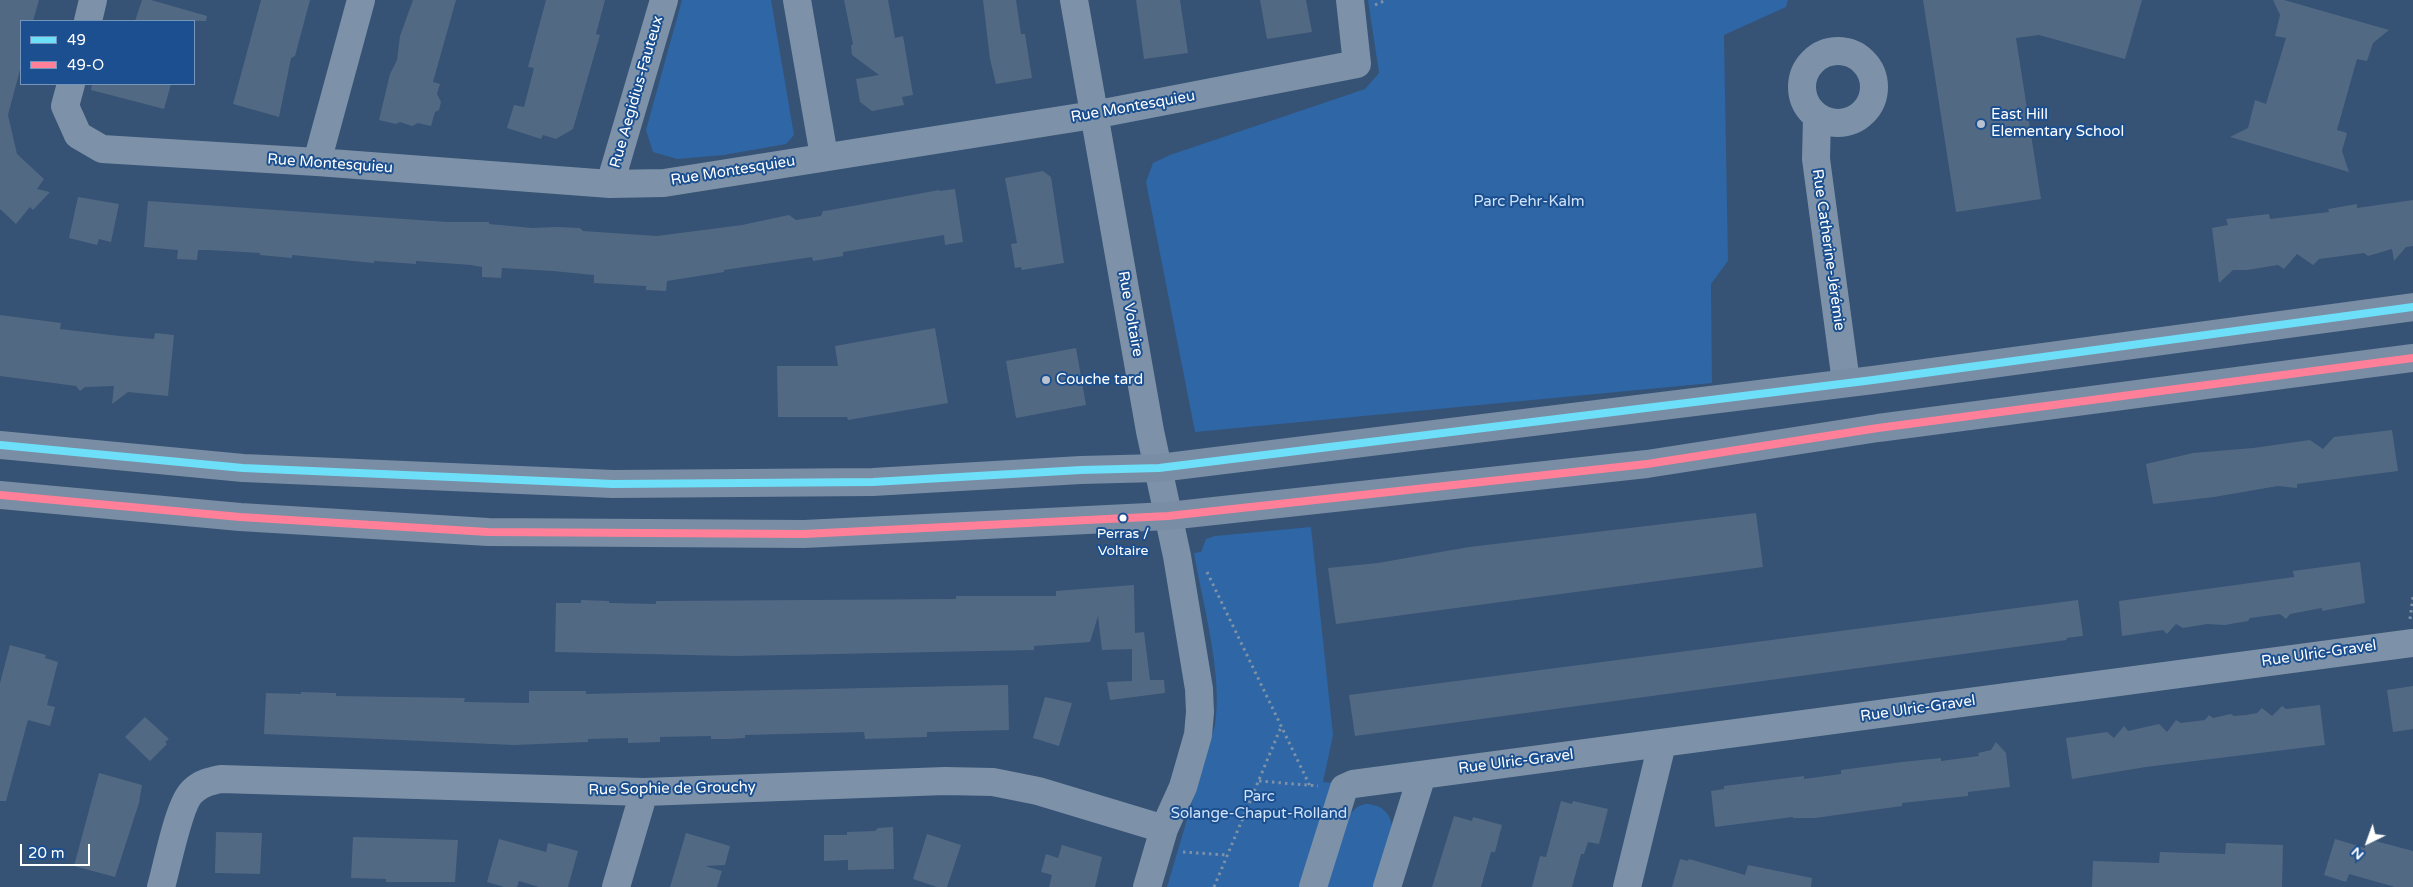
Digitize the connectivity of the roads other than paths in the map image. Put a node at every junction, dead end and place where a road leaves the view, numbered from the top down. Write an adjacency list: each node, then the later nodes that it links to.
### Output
1 (93, 0): 7 (street)
2 (361, 0): 12 (street)
3 (664, 0): 13 (street, Rue Aegidius-Fauteux)
4 (797, 0): 11 (street)
5 (1074, 0): 9 (street, Rue Voltaire)
6 (1350, 0): 9 (street, Rue Montesquieu)
7 (88, 20)
8 (71, 85): 12 (street, Rue Montesquieu)
9 (1093, 115): 11 (street, Rue Montesquieu); 18 (street, Rue Voltaire)
10 (1817, 118): 16 (street, Rue Catherine-Jérémie)
11 (824, 156): 13 (street, Rue Montesquieu)
12 (317, 162): 13 (street, Rue Montesquieu)
13 (610, 184)
14 (2413, 307): 16 (main road)
15 (2413, 358): 20 (main road)
16 (1846, 382): 18 (main road)
17 (0, 445): 18 (main road)
18 (1159, 468): 20 (street, Rue Voltaire)
19 (0, 495): 20 (main road)
20 (1168, 516): 25 (street, Rue Voltaire)
21 (2413, 643): 22 (street, Rue Ulric-Gravel)
22 (1662, 744): 23 (street, Rue Ulric-Gravel); 31 (street)
23 (1422, 775): 29 (street, Rue Ulric-Gravel); 30 (street)
24 (644, 792): 25 (street, Rue Sophie de Grouchy); 26 (street, Rue Sophie de Grouchy); 27 (street)
25 (1160, 840): 28 (street, Rue Voltaire)
26 (161, 887)
27 (616, 887)
28 (1147, 887)
29 (1313, 887)
30 (1387, 887)
31 (1627, 887)

